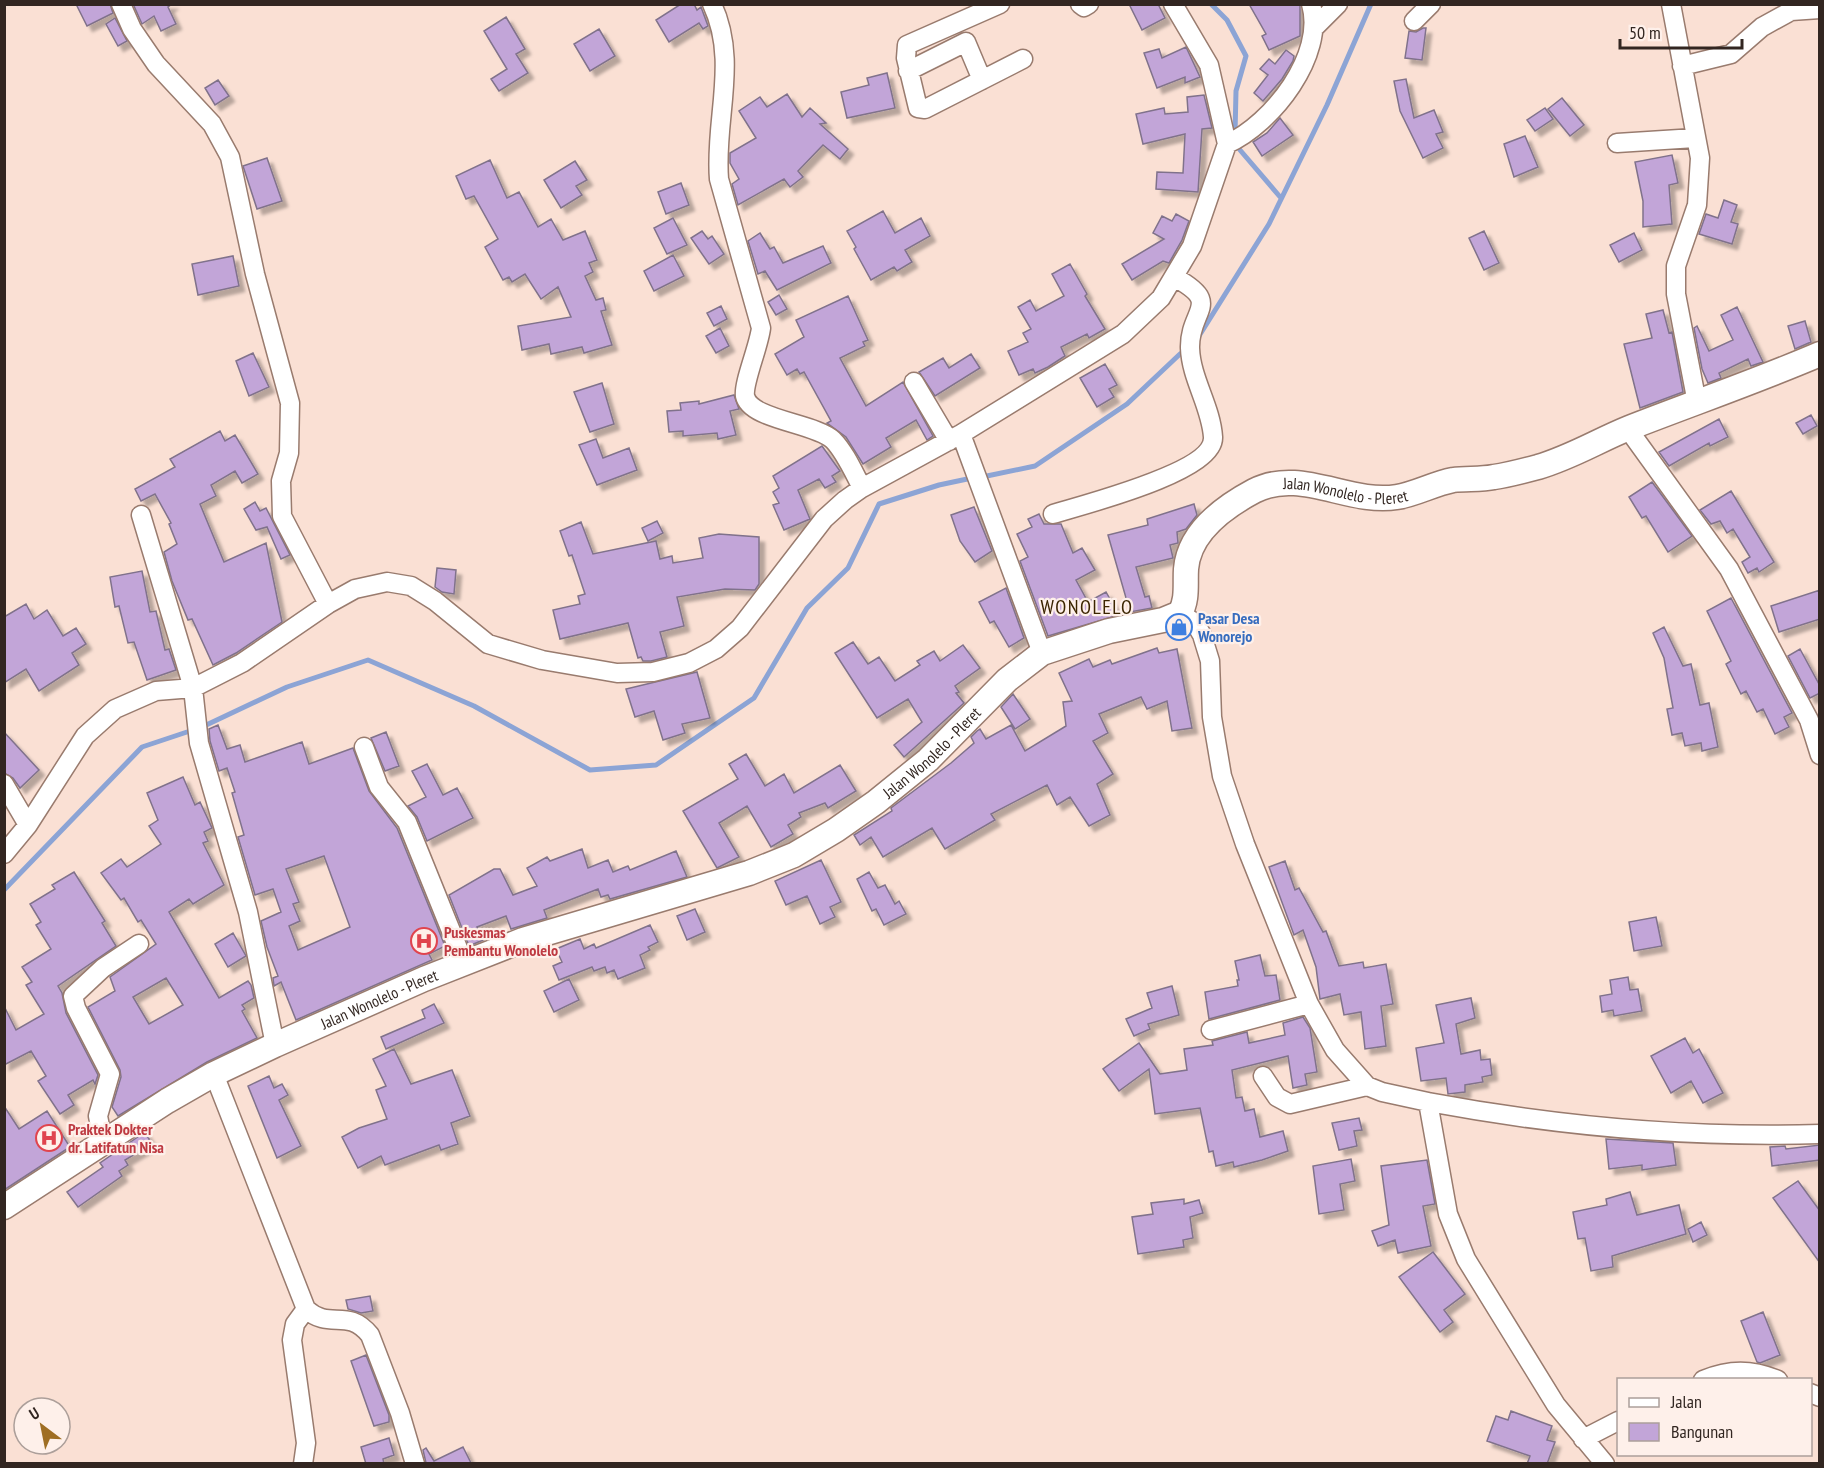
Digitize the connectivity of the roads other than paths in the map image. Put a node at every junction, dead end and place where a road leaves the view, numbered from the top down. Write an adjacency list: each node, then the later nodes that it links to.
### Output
1 (122, 4): 30 (street)
2 (712, 4): 27 (street)
3 (1000, 4): 16 (street)
4 (1080, 4): 5 (street)
5 (1089, 4)
6 (1173, 4): 20 (street)
7 (1311, 4): 13 (street)
8 (1338, 4): 13 (street)
9 (1431, 4): 12 (street)
10 (1671, 4): 15 (street)
11 (1820, 9): 15 (street)
12 (1414, 21)
13 (1316, 26): 20 (street)
14 (1023, 59): 17 (street)
15 (1682, 66): 18 (street)
16 (908, 71): 17 (street); 17 (street)
17 (982, 80)
18 (1695, 138): 19 (street); 24 (street)
19 (1617, 143)
20 (1227, 144): 21 (street)
21 (1174, 277): 26 (street); 28 (street)
22 (1820, 354): 24 (main road, Jalan Wonolelo - Pleret)
23 (914, 382): 26 (street)
24 (1697, 402): 25 (main road, Jalan Wonolelo - Pleret)
25 (1628, 429): 31 (main road, Jalan Wonolelo - Pleret); 35 (street)
26 (955, 437): 27 (street); 32 (street)
27 (862, 488): 30 (street)
28 (1053, 514)
29 (141, 516): 33 (street)
30 (328, 604): 33 (street)
31 (1180, 613): 32 (main road, Jalan Wonolelo - Pleret); 41 (street)
32 (1042, 653): 40 (main road, Jalan Wonolelo - Pleret)
33 (193, 688): 37 (street); 43 (street)
34 (364, 747): 40 (street)
35 (1820, 755)
36 (4, 784): 37 (street)
37 (28, 825): 38 (street)
38 (4, 854)
39 (139, 944): 49 (street)
40 (464, 963): 43 (main road, Jalan Wonolelo - Pleret)
41 (1309, 1004): 42 (street); 46 (street)
42 (1211, 1030)
43 (275, 1045): 44 (main road, Jalan Wonolelo - Pleret)
44 (214, 1074): 49 (main road, Jalan Wonolelo - Pleret); 51 (street)
45 (1263, 1076): 46 (street)
46 (1367, 1086): 47 (street)
47 (1428, 1102): 48 (street); 55 (street)
48 (1820, 1134)
49 (104, 1142): 50 (main road, Jalan Wonolelo - Pleret)
50 (4, 1207)
51 (306, 1309): 56 (street); 57 (street)
52 (1709, 1378): 53 (street)
53 (1774, 1378)
54 (1617, 1422): 55 (street)
55 (1582, 1439): 58 (street)
56 (303, 1464)
57 (415, 1464)
58 (1605, 1464)

